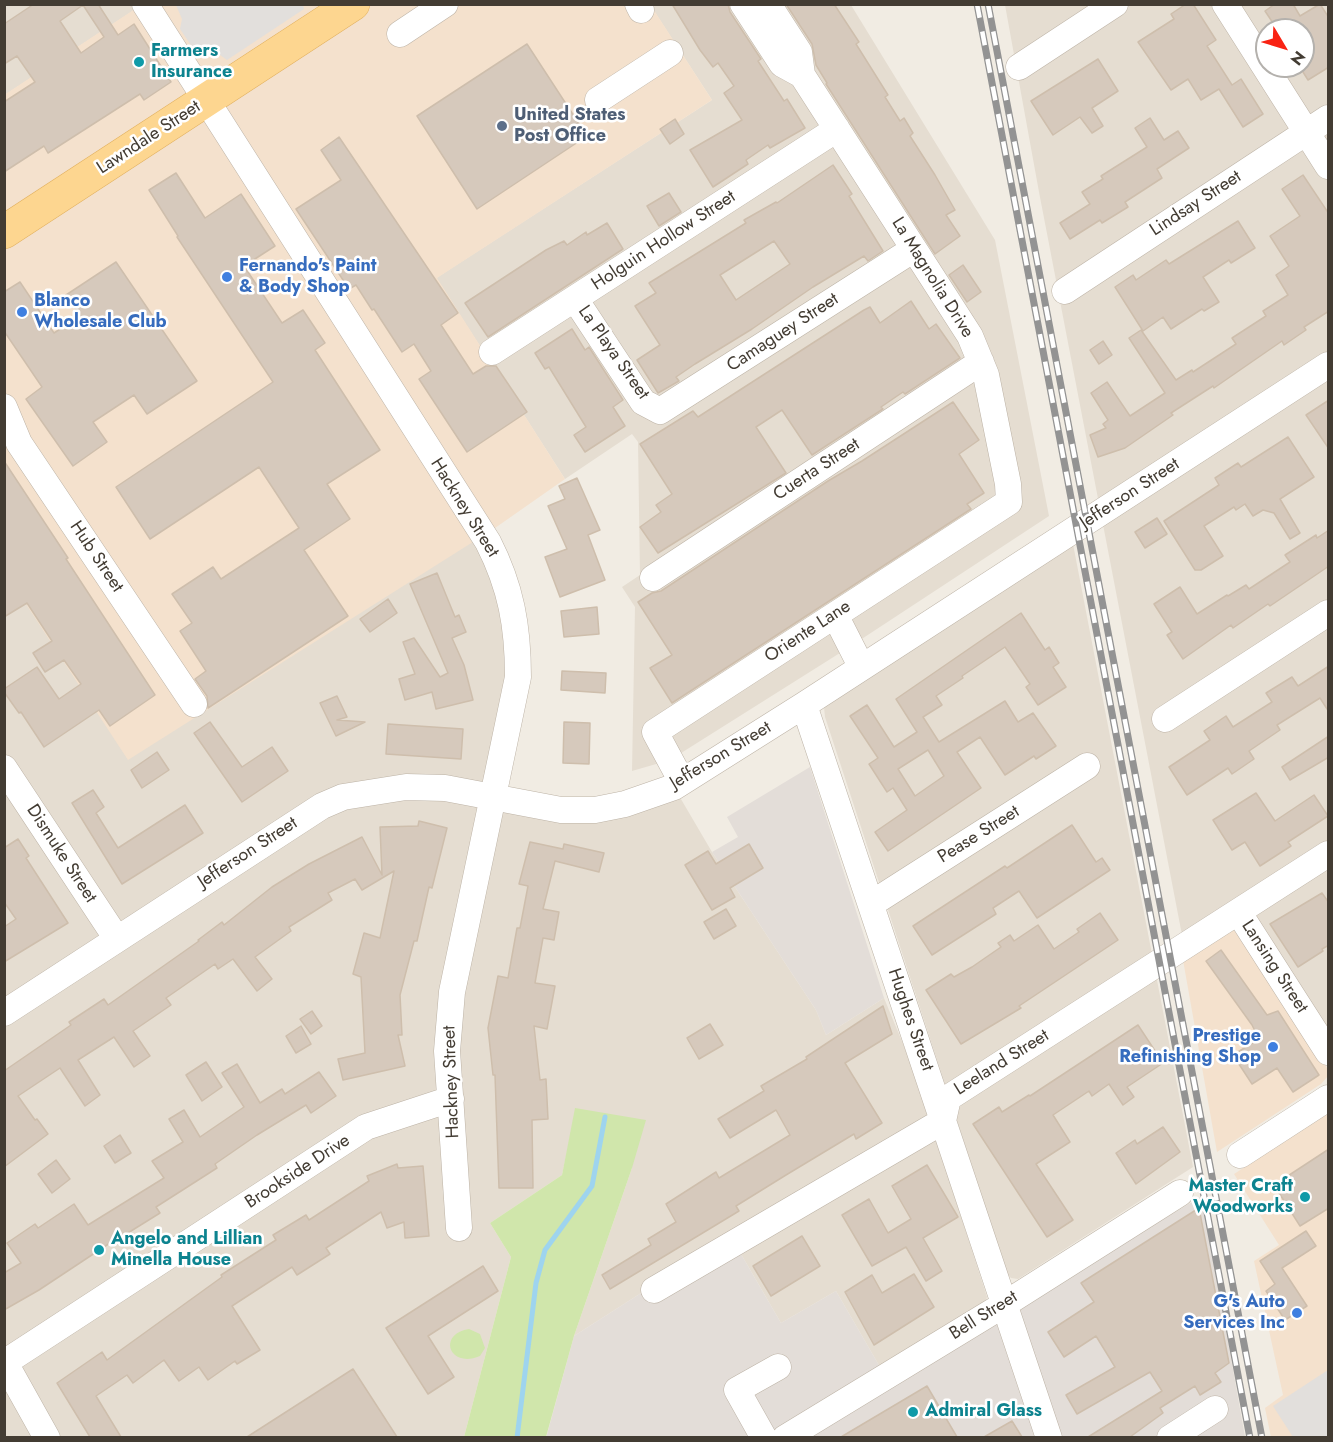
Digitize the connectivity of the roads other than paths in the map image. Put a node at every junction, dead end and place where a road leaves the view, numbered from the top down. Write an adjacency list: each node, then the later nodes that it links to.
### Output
1 (144, 4): 12 (street, Hackney Street)
2 (445, 4): 8 (street)
3 (743, 4): 11 (street, La Magnolia Drive)
4 (768, 4): 11 (street, La Magnolia Drive)
5 (1115, 4): 10 (street)
6 (1225, 4): 16 (street)
7 (339, 8): 12 (main road, Lawndale Street)
8 (400, 34)
9 (670, 53): 13 (street)
10 (1019, 67)
11 (802, 75): 15 (street, La Magnolia Drive)
12 (206, 100): 18 (main road, Lawndale Street); 38 (street, Hackney Street)
13 (597, 100)
14 (1329, 118): 16 (street, Lindsay Street)
15 (837, 129): 19 (street, La Magnolia Drive); 21 (street, Holguin Hollow Street)
16 (1307, 132): 17 (street); 20 (street, Lindsay Street)
17 (1329, 166)
18 (4, 232)
19 (914, 249): 23 (street, La Magnolia Drive); 26 (street, Camaguey Street)
20 (1065, 291)
21 (575, 299): 22 (street, Holguin Hollow Street); 26 (street, La Playa Street)
22 (492, 352)
23 (981, 362): 27 (street, La Magnolia Drive); 28 (street, Cuerta Street)
24 (1329, 365): 31 (street, Jefferson Street)
25 (4, 406): 32 (street, Hub Street)
26 (652, 407)
27 (1009, 502): 30 (street, Oriente Lane)
28 (653, 578)
29 (1329, 613): 34 (street)
30 (836, 615): 31 (street); 37 (street, Oriente Lane)
31 (861, 666): 33 (street, Jefferson Street)
32 (194, 704)
33 (804, 705): 37 (street, Jefferson Street); 40 (street, Hughes Street)
34 (1165, 719)
35 (1087, 766): 40 (street, Pease Street)
36 (4, 768): 42 (street, Dismuke Street)
37 (682, 782): 38 (street, Jefferson Street)
38 (493, 799): 42 (street, Jefferson Street); 46 (street, Hackney Street)
39 (1329, 854): 41 (street, Leeland Street)
40 (871, 904): 47 (street, Hughes Street)
41 (1239, 913): 44 (street, Lansing Street); 47 (street, Leeland Street)
42 (117, 939): 43 (street, Jefferson Street)
43 (4, 1013)
44 (1329, 1052)
45 (1329, 1098): 48 (street)
46 (451, 1099): 50 (street, Hackney Street); 53 (street, Brookside Drive)
47 (944, 1121): 51 (street); 52 (street, Hughes Street)
48 (1240, 1155)
49 (1180, 1193): 52 (street, Bell Street)
50 (459, 1228)
51 (654, 1290)
52 (1005, 1304): 58 (street, Bell Street); 59 (street, Hughes Street)
53 (5, 1362): 56 (street)
54 (778, 1367): 57 (street)
55 (1215, 1409): 60 (street)
56 (47, 1437)
57 (764, 1437)
58 (785, 1437)
59 (1049, 1437)
60 (1170, 1437)

